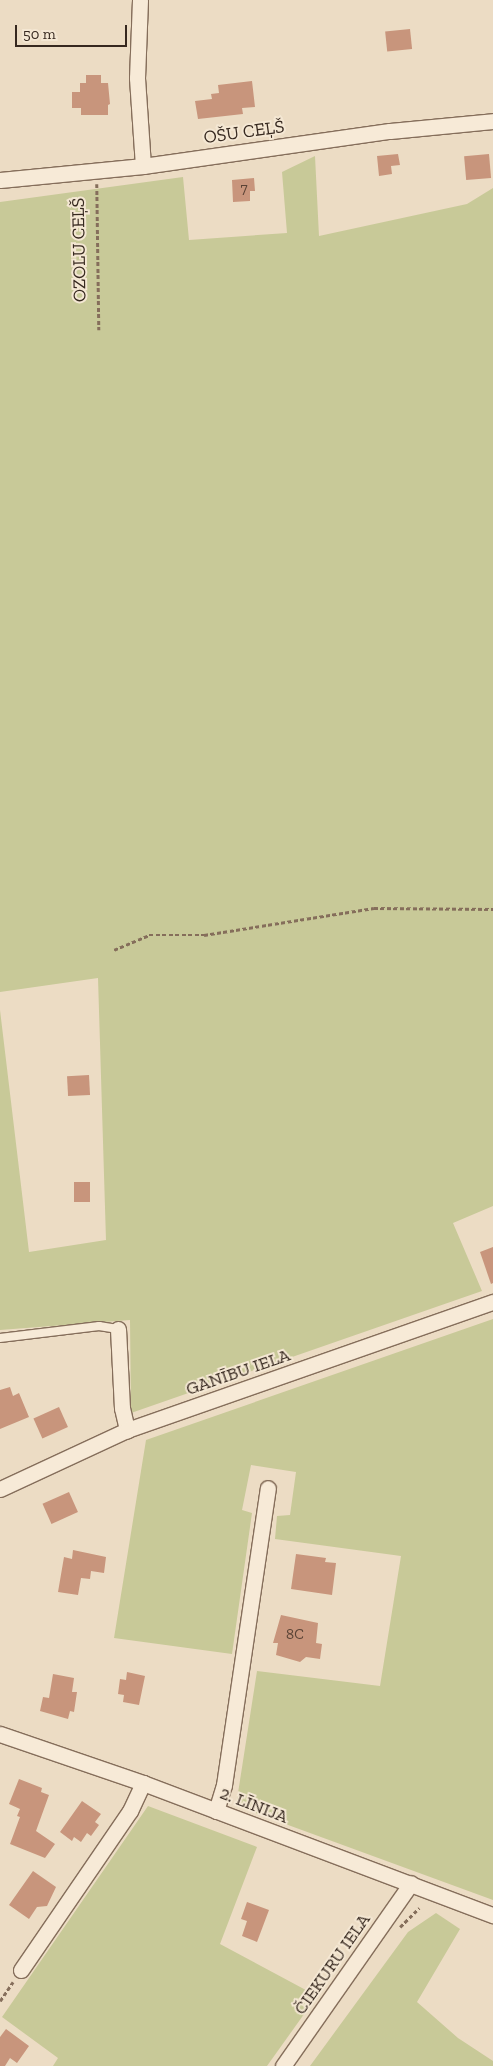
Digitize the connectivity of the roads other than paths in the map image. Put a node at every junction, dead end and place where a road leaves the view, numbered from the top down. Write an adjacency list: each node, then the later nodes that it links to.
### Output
1 (140, 0): 3 (street)
2 (493, 121): 3 (street, OŠU CEĻŠ)
3 (144, 166): 4 (street, OŠU CEĻŠ)
4 (0, 180)
5 (493, 1302): 8 (street, GANĪBU IELA)
6 (118, 1329): 7 (lane); 8 (street)
7 (0, 1338)
8 (126, 1430): 10 (street, GANĪBU IELA)
9 (268, 1488): 13 (street)
10 (0, 1489)
11 (0, 1734): 12 (street, 2. LĪNIJA)
12 (143, 1783): 13 (street, 2. LĪNIJA); 16 (street)
13 (216, 1811): 14 (street, 2. LĪNIJA)
14 (411, 1883): 15 (street, 2. LĪNIJA); 17 (street, ČIEKURU IELA)
15 (493, 1915)
16 (21, 1970)
17 (283, 2066)

